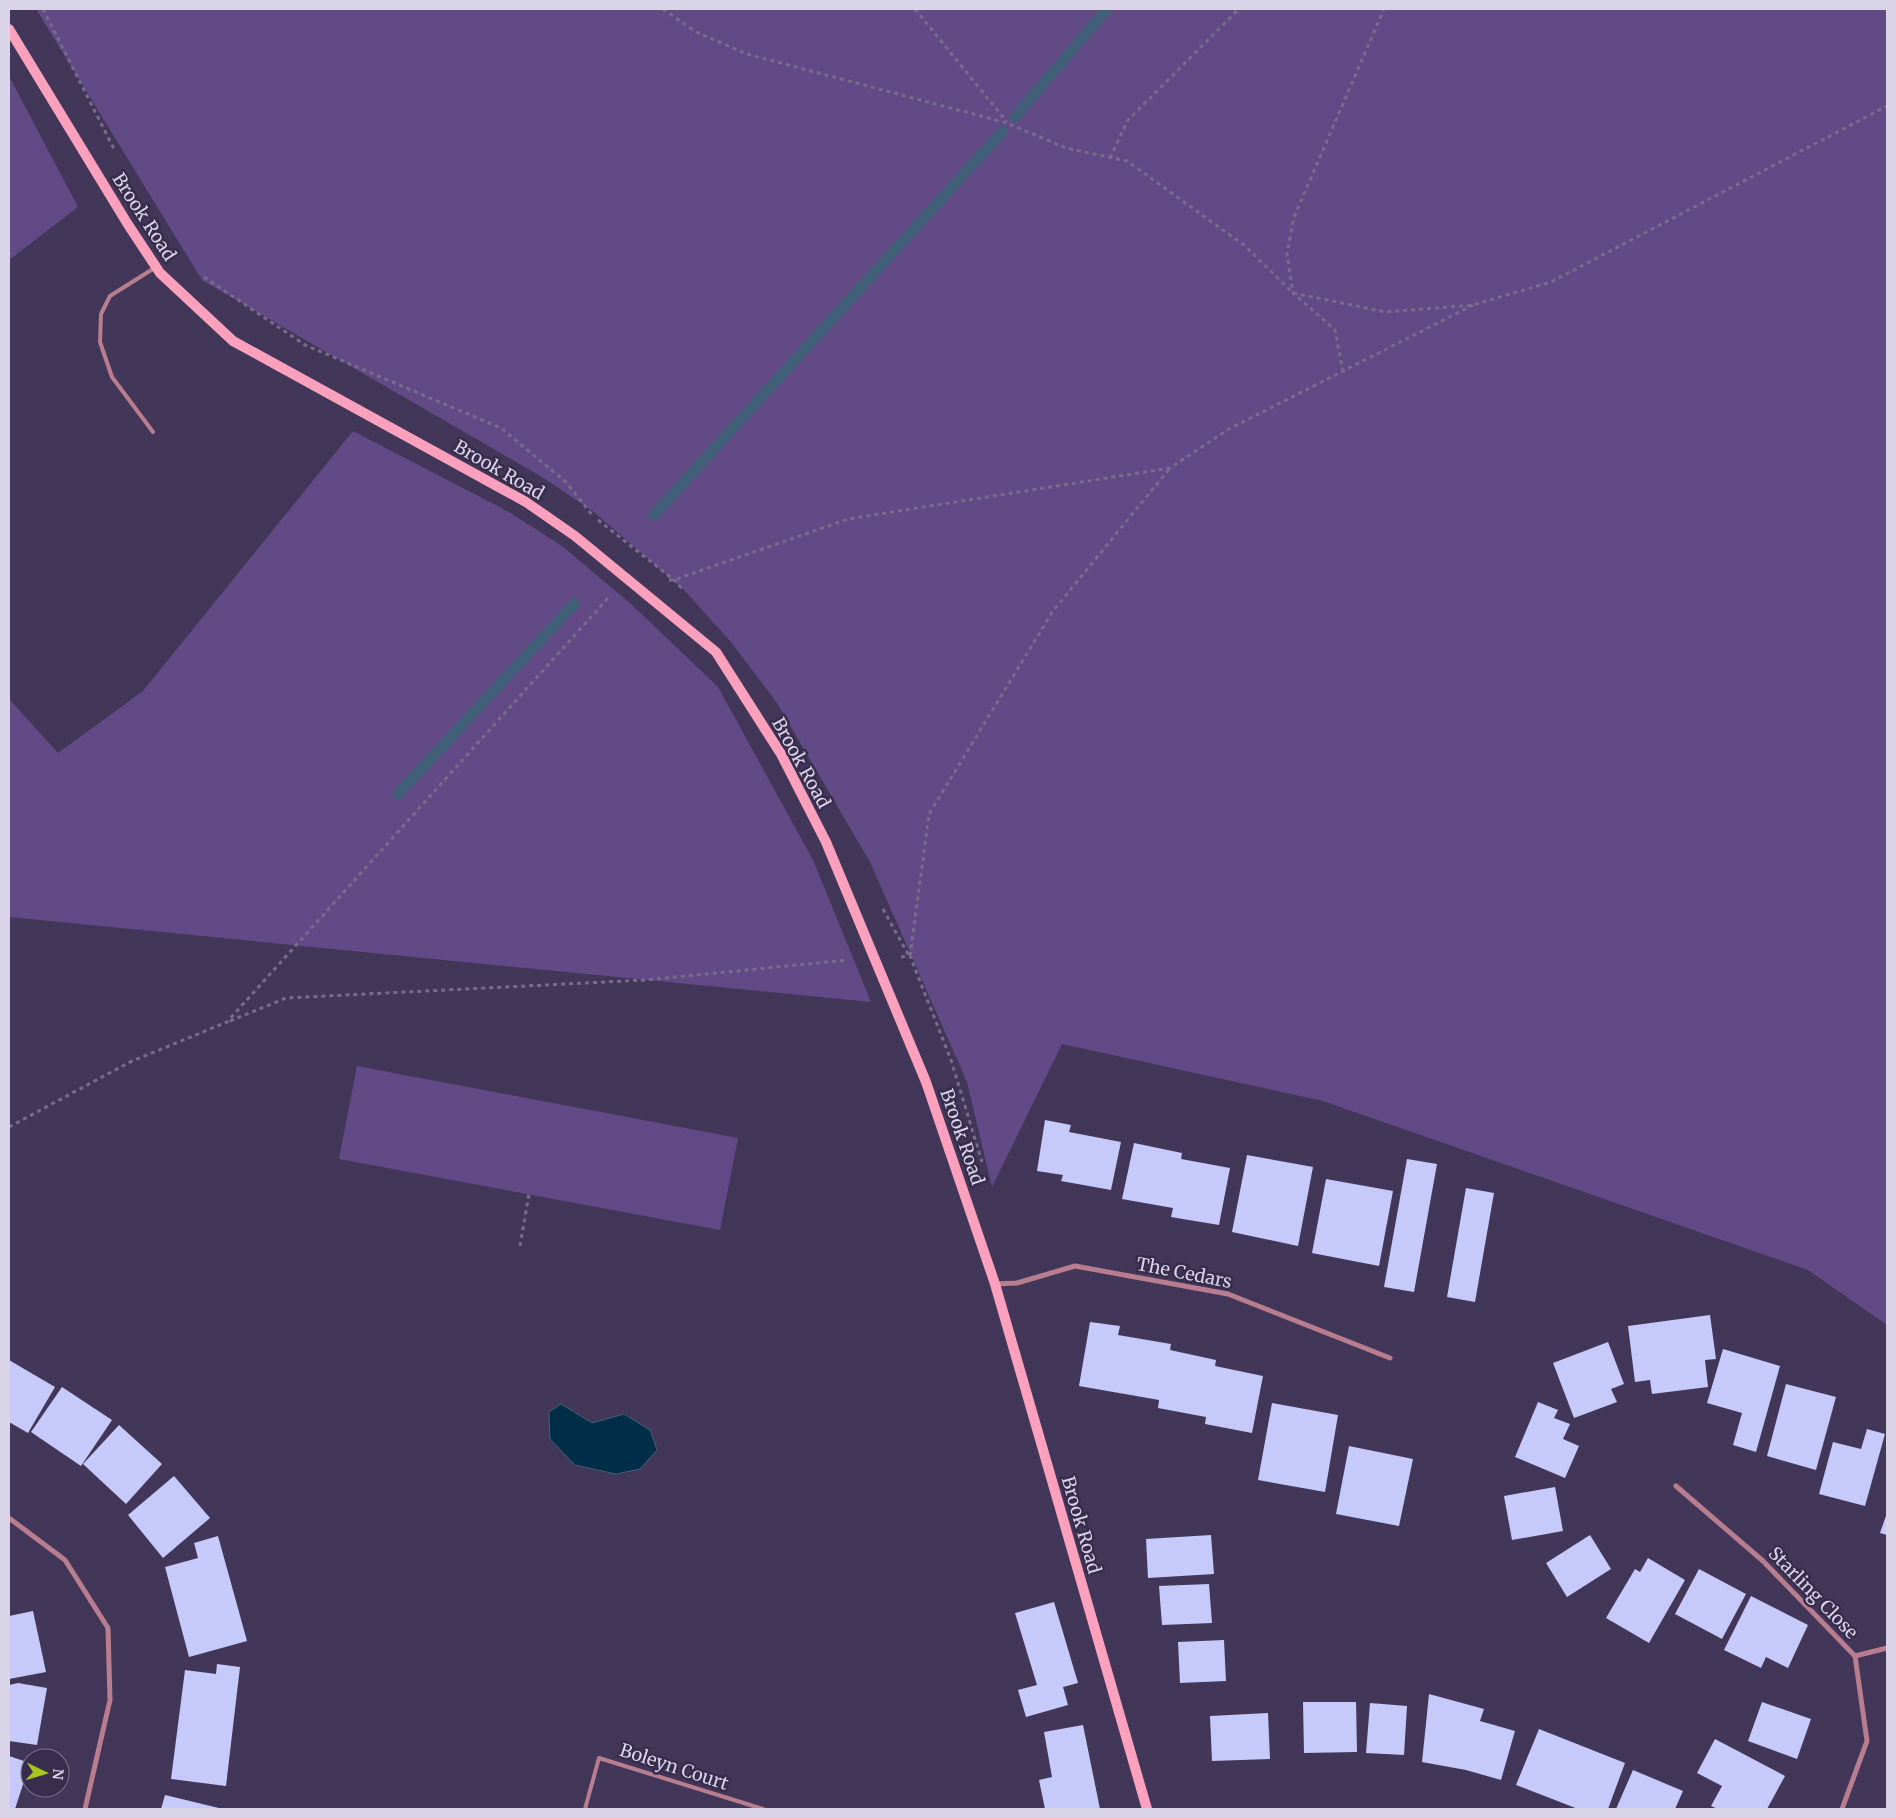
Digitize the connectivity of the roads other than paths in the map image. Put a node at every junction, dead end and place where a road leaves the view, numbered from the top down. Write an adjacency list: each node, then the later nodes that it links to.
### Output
1 (9, 29): 2 (street, Brook Road)
2 (156, 267): 3 (lane); 4 (street, Brook Road)
3 (153, 432)
4 (995, 1284): 5 (street, The Cedars); 13 (street, Brook Road)
5 (1390, 1358)
6 (1676, 1486): 9 (street, Starling Close)
7 (9, 1518): 10 (street)
8 (1887, 1648): 9 (street)
9 (1855, 1656): 14 (street, Starling Close)
10 (85, 1809)
11 (585, 1809): 12 (lane, Boleyn Court)
12 (763, 1809)
13 (1147, 1809)
14 (1842, 1809)

